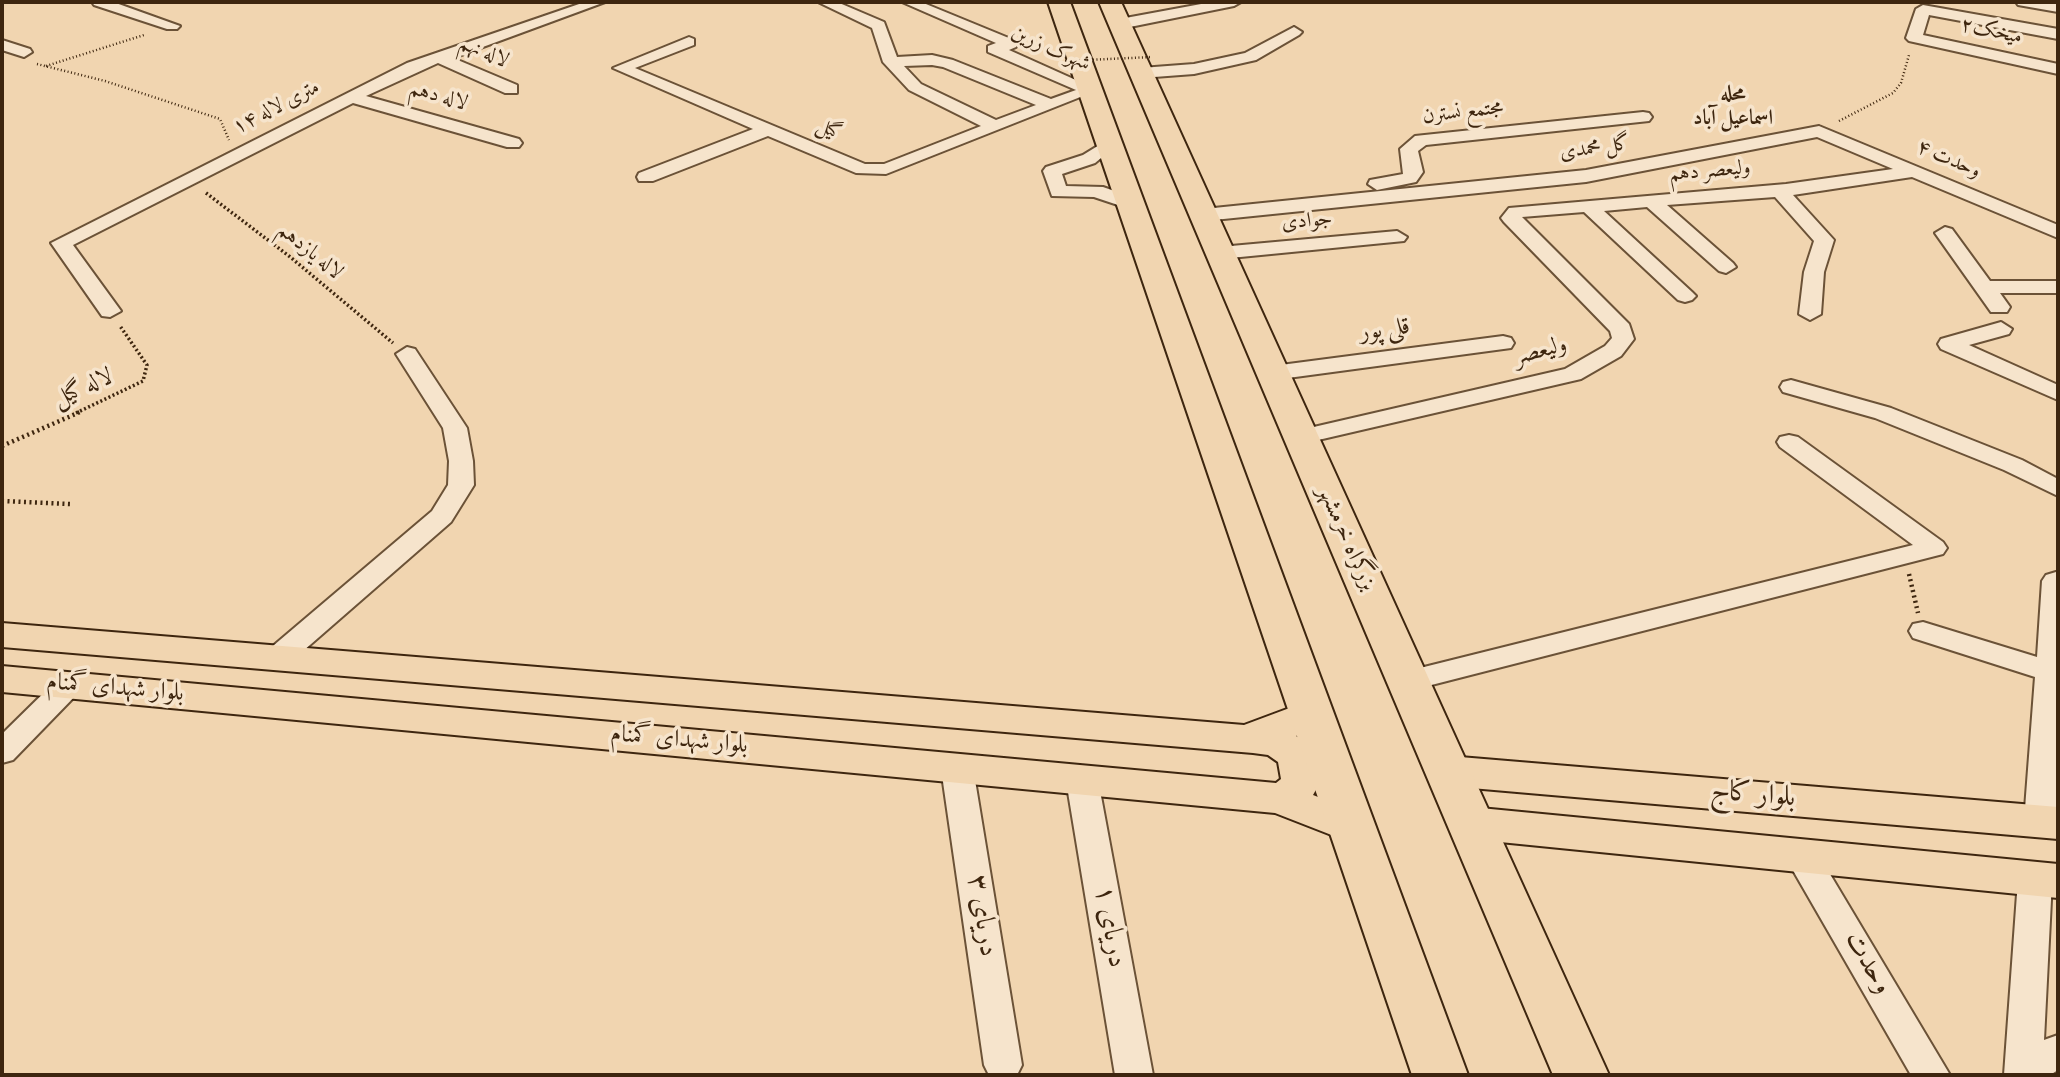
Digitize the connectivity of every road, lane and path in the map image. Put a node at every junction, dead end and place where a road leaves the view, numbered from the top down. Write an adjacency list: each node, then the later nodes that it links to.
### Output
1 (99, 2): 12 (street)
2 (597, 2): 21 (street, ۱۴ متری لاله)
3 (825, 2): 11 (street)
4 (909, 2): 10 (street, شهرک زرین)
5 (1059, 2): 28 (highway)
6 (1089, 2): 16 (highway)
7 (1234, 2): 16 (street)
8 (2023, 2): 9 (street)
9 (2058, 8)
10 (933, 12): 11 (street); 20 (street, شهرک زرین)
11 (893, 24): 23 (street)
12 (172, 26): 25 (path)
13 (1294, 32): 16 (street)
14 (2058, 34): 15 (street)
15 (1914, 38): 26 (street, میخک۲); 34 (path)
16 (1129, 39): 22 (path, bridge); 45 (highway, بزرگراه خرمشهر)
17 (689, 43): 33 (street, گیل)
18 (2, 45): 19 (street)
19 (24, 52): 25 (path)
20 (982, 53): 24 (street); 28 (street, شهرک زرین)
21 (438, 57): 27 (street, لاله نهم); 29 (street, ۱۴ متری لاله)
22 (1065, 61)
23 (891, 62): 24 (street); 32 (street)
24 (947, 63): 30 (street)
25 (45, 66): 37 (path)
26 (2058, 69)
27 (511, 89)
28 (1090, 90): 30 (street, گیل); 36 (highway)
29 (351, 97): 35 (street, لاله دهم); 37 (street, ۱۴ متری لاله)
30 (1050, 105): 32 (street, گیل)
31 (1643, 117): 45 (street, مجتمع نسترن)
32 (995, 126): 33 (street, گیل)
33 (767, 130): 39 (street)
34 (1819, 131): 38 (street, وحدت ۴); 45 (street, گل محمدی)
35 (513, 143)
36 (1109, 144): 43 (highway); 43 (street)
37 (250, 148): 40 (street, ۱۴ متری لاله)
38 (1914, 171): 41 (street, ولیعصر دهم); 47 (street, وحدت ۴)
39 (646, 177)
40 (188, 179): 56 (street, ۱۴ متری لاله); 60 (path, لاله یازدهم)
41 (1779, 190): 42 (street, ولیعصر دهم); 57 (street)
42 (1651, 201): 44 (street, ولیعصر دهم); 51 (street)
43 (1130, 203): 80 (highway)
44 (1588, 206): 46 (street, ولیعصر دهم); 54 (street)
45 (1200, 208): 50 (highway, بزرگراه خرمشهر)
46 (1511, 218): 64 (street, ولیعصر)
47 (2058, 232)
48 (1945, 233): 52 (street)
49 (1397, 237): 50 (street, جوادی)
50 (1220, 253): 61 (highway, بزرگراه خرمشهر)
51 (1726, 267)
52 (1982, 286): 53 (street); 55 (street)
53 (2058, 288)
54 (1685, 296)
55 (1999, 307)
56 (110, 311): 66 (path, لاله گیل)
57 (1810, 314)
58 (2001, 329): 63 (street)
59 (1503, 343): 61 (street, قلی پور)
60 (407, 354): 75 (street)
61 (1273, 373): 64 (highway, بزرگراه خرمشهر)
62 (1791, 387): 67 (street)
63 (2058, 393)
64 (1301, 437): 78 (highway, بزرگراه خرمشهر)
65 (1789, 442): 70 (street)
66 (2, 446)
67 (2058, 489)
68 (2, 501): 69 (path)
69 (70, 504)
70 (1905, 556): 72 (path); 78 (street)
71 (2056, 581): 76 (street)
72 (1923, 631): 76 (street)
73 (2, 635): 74 (main road, بلوار شهدای گمنام)
74 (106, 644): 75 (main road, بلوار شهدای گمنام); 79 (main road)
75 (277, 658): 81 (main road, بلوار شهدای گمنام)
76 (2053, 672): 88 (street)
77 (2, 679): 79 (main road, بلوار شهدای گمنام)
78 (1408, 681): 84 (highway, بزرگراه خرمشهر)
79 (69, 685): 82 (street); 83 (main road, بلوار شهدای گمنام)
80 (1311, 713): 81 (main road, بلوار شهدای گمنام); 90 (highway)
81 (1253, 739): 87 (main road)
82 (2, 752)
83 (957, 768): 85 (main road, بلوار شهدای گمنام); 95 (street, دریای ۳)
84 (1448, 771): 86 (main road, بلوار کاج); 89 (highway, بزرگراه خرمشهر)
85 (1082, 779): 87 (main road, بلوار شهدای گمنام); 97 (street, دریای ۱)
86 (1559, 782): 88 (main road, بلوار کاج); 91 (main road)
87 (1279, 798): 90 (main road, بلوار شهدای گمنام)
88 (2049, 822)
89 (1470, 823): 91 (main road, بلوار کاج); 99 (highway, بزرگراه خرمشهر)
90 (1352, 827): 98 (highway)
91 (1565, 832): 92 (main road, بلوار کاج)
92 (1800, 853): 93 (main road, بلوار کاج); 100 (street, وحدت)
93 (2047, 881): 96 (street)
94 (2058, 1051): 96 (street)
95 (1003, 1065)
96 (2023, 1073)
97 (1134, 1075)
98 (1440, 1075)
99 (1581, 1075)
100 (1931, 1075)

